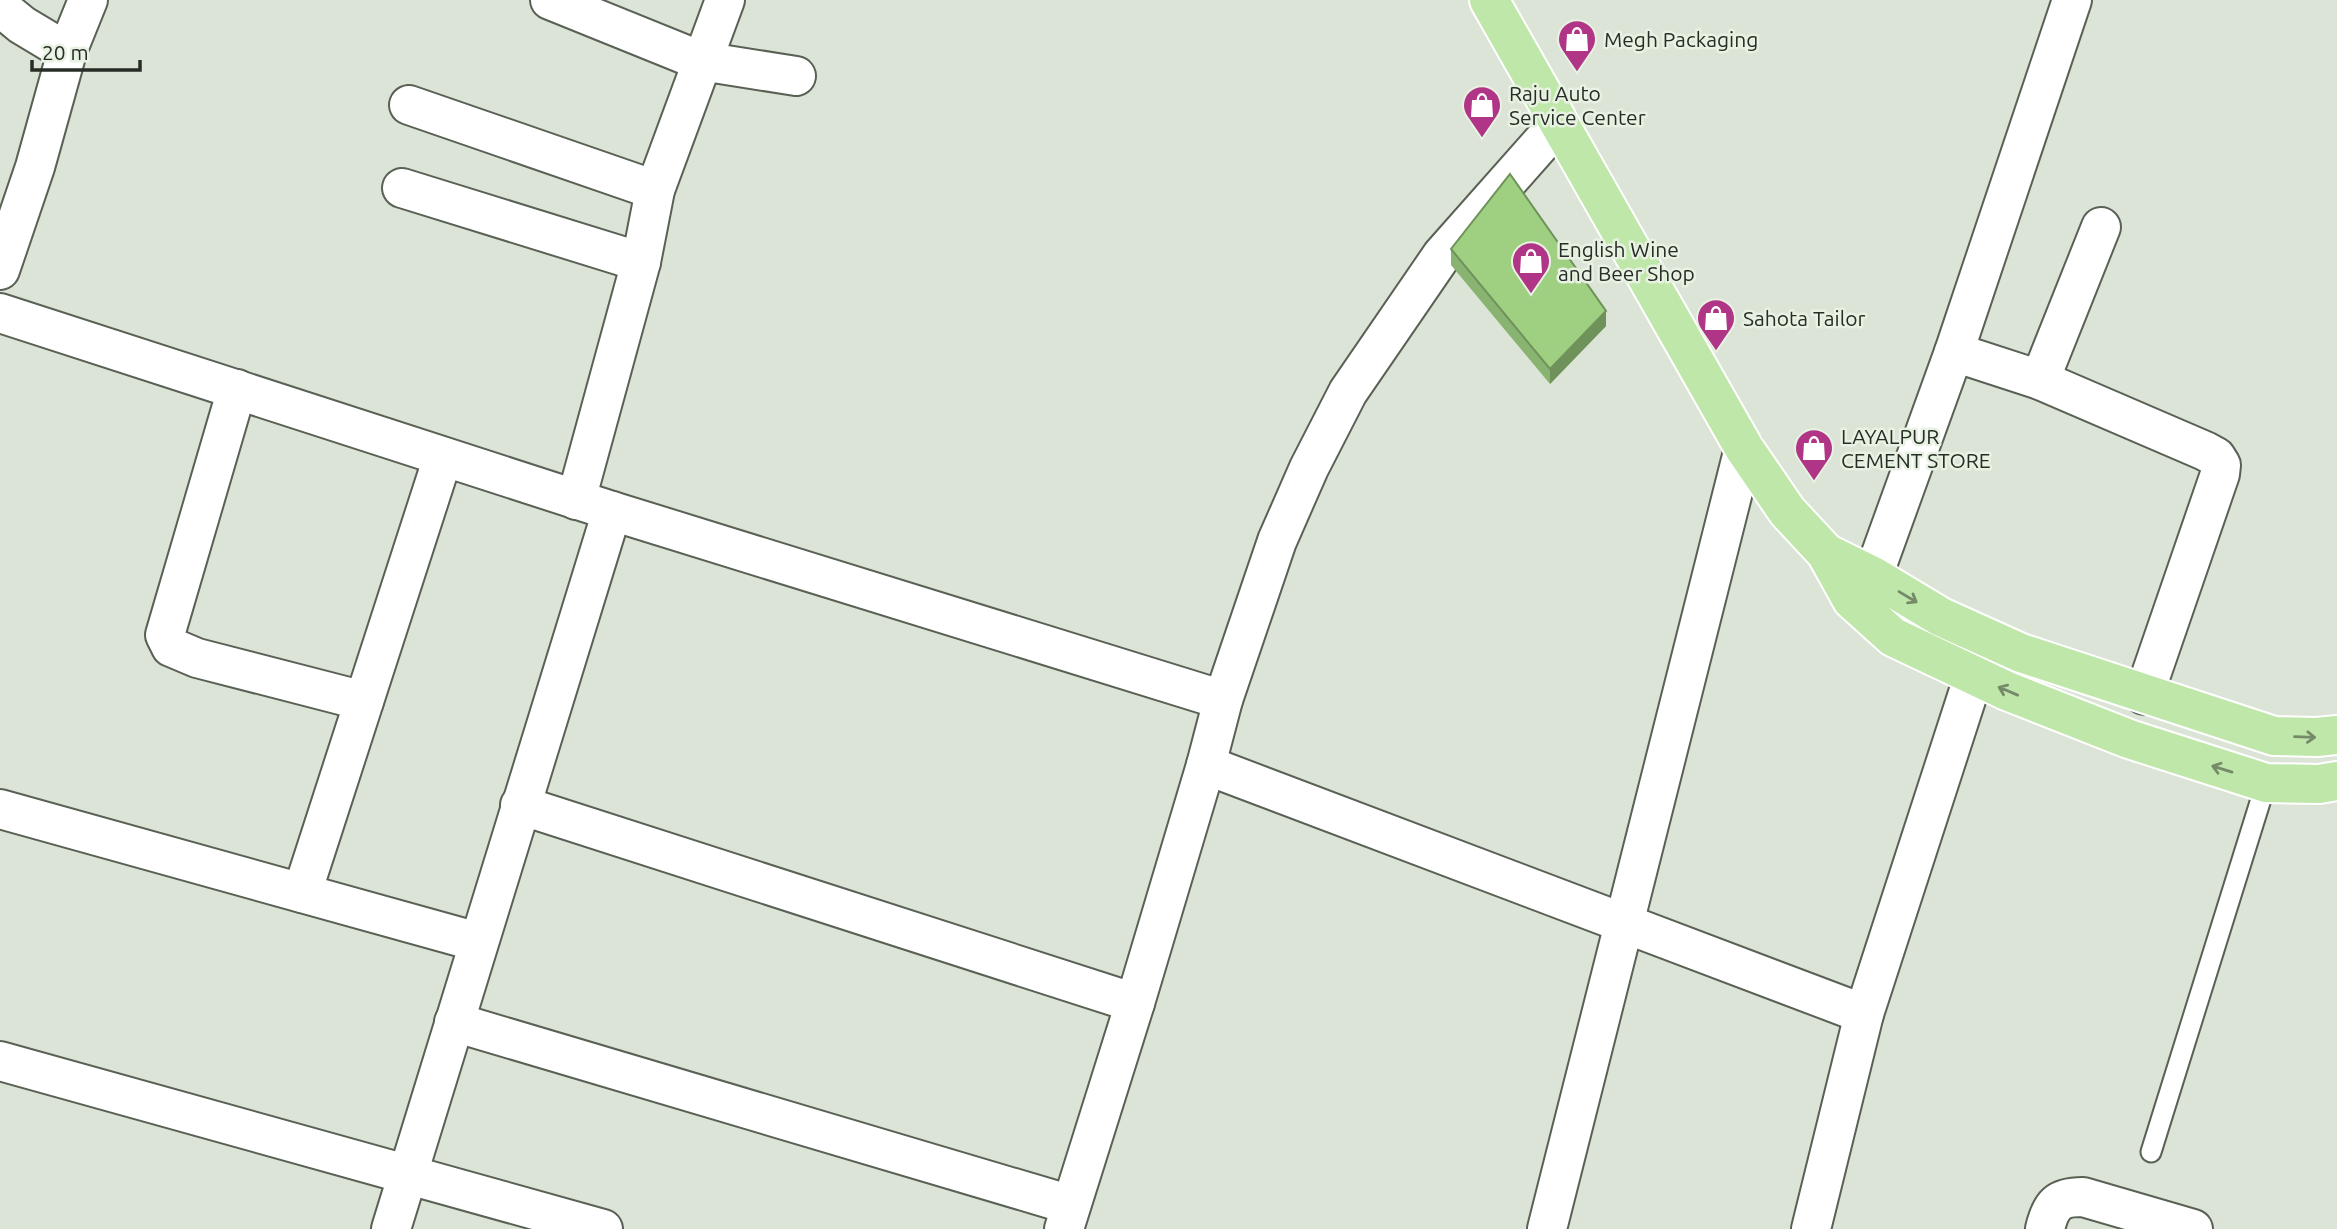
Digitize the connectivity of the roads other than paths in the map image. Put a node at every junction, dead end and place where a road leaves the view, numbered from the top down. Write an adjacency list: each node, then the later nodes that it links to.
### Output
1 (88, 0): 7 (street)
2 (550, 0): 8 (street)
3 (725, 0): 8 (street)
4 (1489, 0): 11 (highway)
5 (2072, 0): 19 (street)
6 (0, 8): 7 (street)
7 (67, 52): 12 (street)
8 (701, 61): 9 (street); 14 (street)
9 (796, 76)
10 (409, 105): 14 (street)
11 (1559, 123): 22 (highway); 30 (street)
12 (18, 166): 17 (street)
13 (402, 188): 16 (street)
14 (655, 190): 16 (street)
15 (2101, 227): 20 (street)
16 (641, 262): 24 (street)
17 (0, 270)
18 (0, 313): 21 (street)
19 (1954, 352): 20 (street); 27 (street)
20 (2040, 380): 29 (street)
21 (237, 389): 23 (street); 31 (street)
22 (1744, 448): 26 (highway); 39 (street)
23 (443, 457): 24 (street); 31 (street)
24 (576, 500): 25 (street)
25 (612, 511): 30 (street); 36 (street)
26 (1826, 553): 27 (highway); 28 (highway)
27 (1873, 576): 29 (highway, one-way to 29)
28 (1973, 675): 35 (highway, one-way to 28); 42 (street)
29 (2144, 695): 32 (highway, one-way to 32)
30 (1223, 700): 33 (street)
31 (364, 701): 38 (street)
32 (2337, 735)
33 (1206, 765): 39 (street); 41 (street)
34 (2337, 781): 35 (highway)
35 (2266, 783): 45 (lane)
36 (520, 805): 40 (street); 41 (street)
37 (0, 809): 38 (street)
38 (302, 893): 40 (street)
39 (1624, 925): 42 (street); 51 (street)
40 (478, 942): 43 (street)
41 (1135, 1003): 47 (street)
42 (1864, 1014): 52 (street)
43 (454, 1022): 46 (street); 47 (street)
44 (0, 1061): 46 (street)
45 (2151, 1152)
46 (406, 1174): 49 (street); 50 (street)
47 (1068, 1217)
48 (2144, 1222): 53 (street); 54 (street)
49 (391, 1229)
50 (603, 1229)
51 (1547, 1229)
52 (1811, 1229)
53 (2045, 1229)
54 (2193, 1229)

